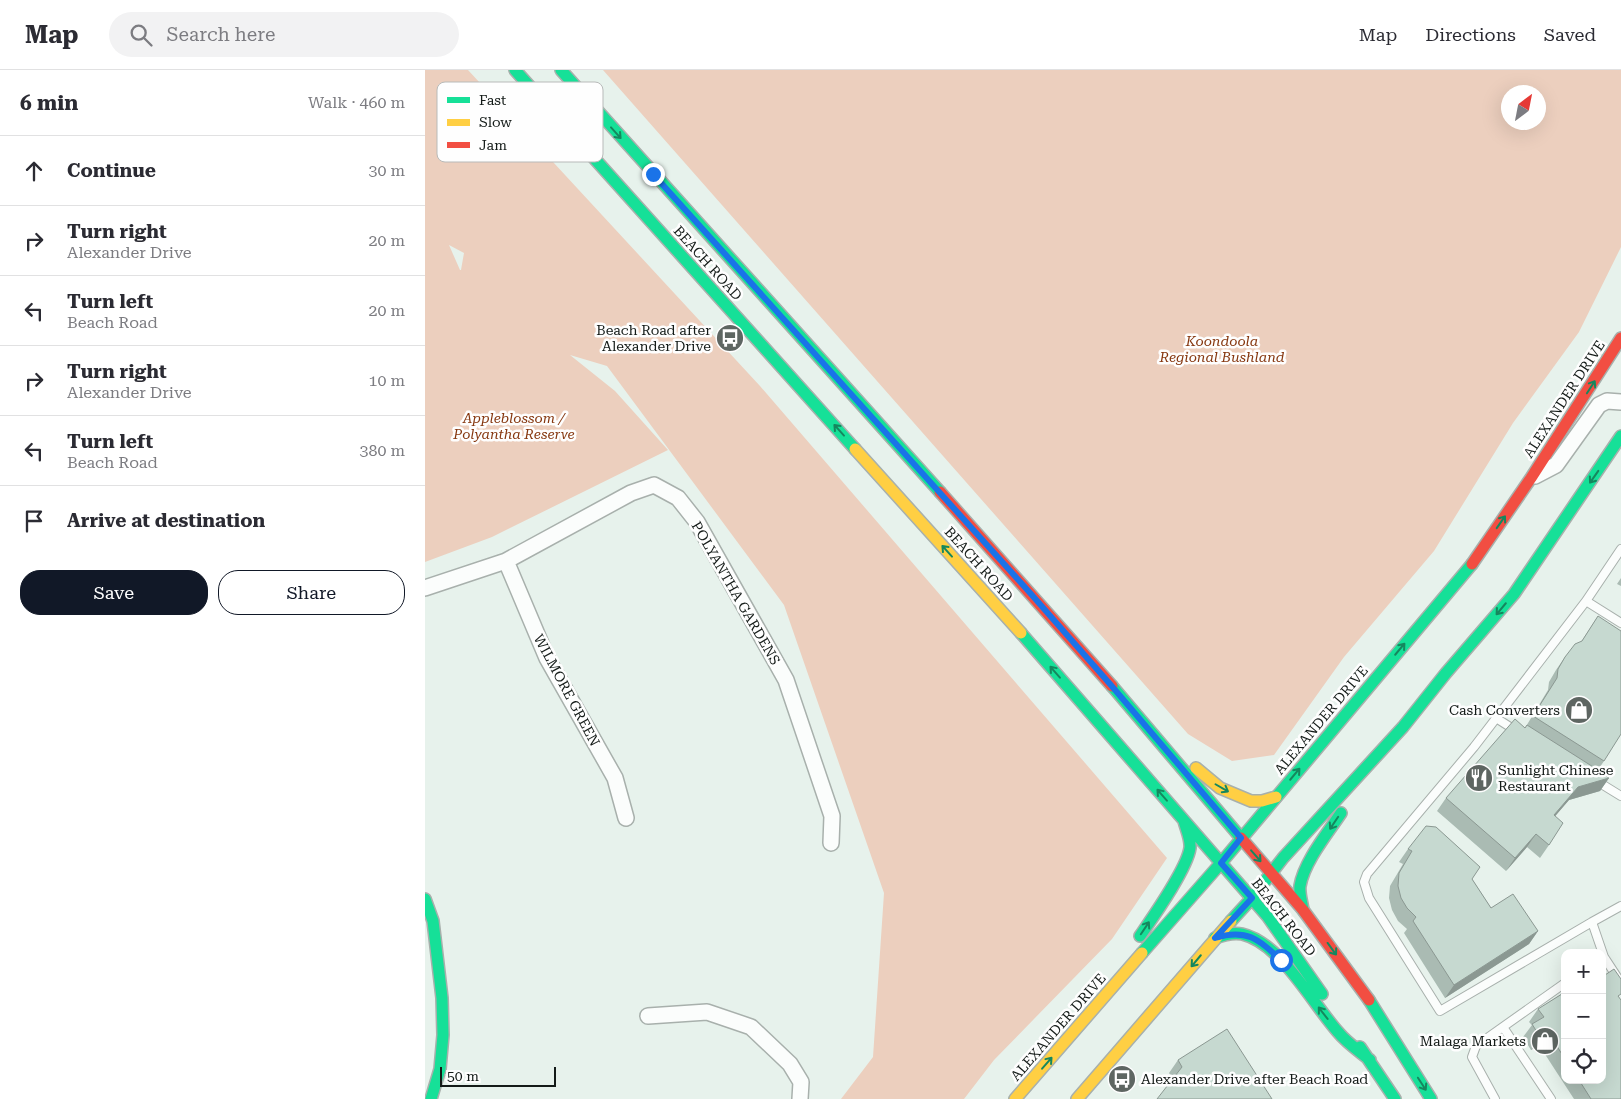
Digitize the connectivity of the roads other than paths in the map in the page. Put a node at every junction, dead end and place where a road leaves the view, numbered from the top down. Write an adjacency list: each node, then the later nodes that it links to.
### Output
1 (515, 70): 3 (main road, BEACH ROAD, one-way to 1)
2 (561, 70): 4 (main road, BEACH ROAD, one-way to 4)
3 (526, 82)
4 (572, 82)
5 (603, 117): 17 (main road, BEACH ROAD, one-way to 17)
6 (598, 162): 25 (main road, BEACH ROAD, one-way to 6)
7 (1621, 338): 11 (main road, ALEXANDER DRIVE, one-way to 7)
8 (1621, 402): 11 (street)
9 (1621, 436): 10 (main road)
10 (1616, 450): 19 (main road, one-way to 19)
11 (1531, 478): 23 (main road, ALEXANDER DRIVE, one-way to 11)
12 (1621, 549): 15 (lane)
13 (506, 561): 14 (street, POLYANTHA GARDENS); 24 (street, WILMORE GREEN); 27 (street, POLYANTHA GARDENS)
14 (425, 588)
15 (1586, 601): 16 (lane); 18 (lane)
16 (1621, 623)
17 (1110, 684): 23 (main road, one-way to 23); 26 (main road, BEACH ROAD)
18 (1496, 718): 20 (lane); 34 (lane)
19 (1403, 727): 29 (main road); 33 (main road, one-way to 33)
20 (1529, 739)
21 (1588, 776): 22 (lane)
22 (1621, 796)
23 (1276, 797): 26 (main road, ALEXANDER DRIVE)
24 (626, 818)
25 (1183, 821): 28 (main road, BEACH ROAD); 41 (main road, one-way to 25)
26 (1241, 838): 28 (main road, ALEXANDER DRIVE); 29 (main road, BEACH ROAD, one-way to 29)
27 (831, 843)
28 (1221, 863): 30 (main road, BEACH ROAD); 41 (main road, ALEXANDER DRIVE)
29 (1272, 874): 30 (main road); 33 (main road, BEACH ROAD)
30 (1252, 898): 35 (main road); 43 (main road, BEACH ROAD)
31 (425, 899): 44 (main road)
32 (1621, 906): 34 (lane)
33 (1303, 910): 49 (main road, BEACH ROAD, one-way to 49)
34 (1592, 922): 36 (lane)
35 (1215, 938): 43 (main road, one-way to 35); 47 (main road, one-way to 47)
36 (1600, 949)
37 (1606, 962): 38 (lane)
38 (1621, 983)
39 (1561, 987): 42 (lane)
40 (649, 1016): 45 (street)
41 (1078, 1026): 46 (main road, ALEXANDER DRIVE, one-way to 41)
42 (1503, 1027): 50 (lane); 51 (lane)
43 (1370, 1060): 48 (main road, BEACH ROAD)
44 (431, 1099)
45 (800, 1099)
46 (1015, 1099)
47 (1077, 1099)
48 (1395, 1099)
49 (1431, 1099)
50 (1495, 1099)
51 (1551, 1099)

